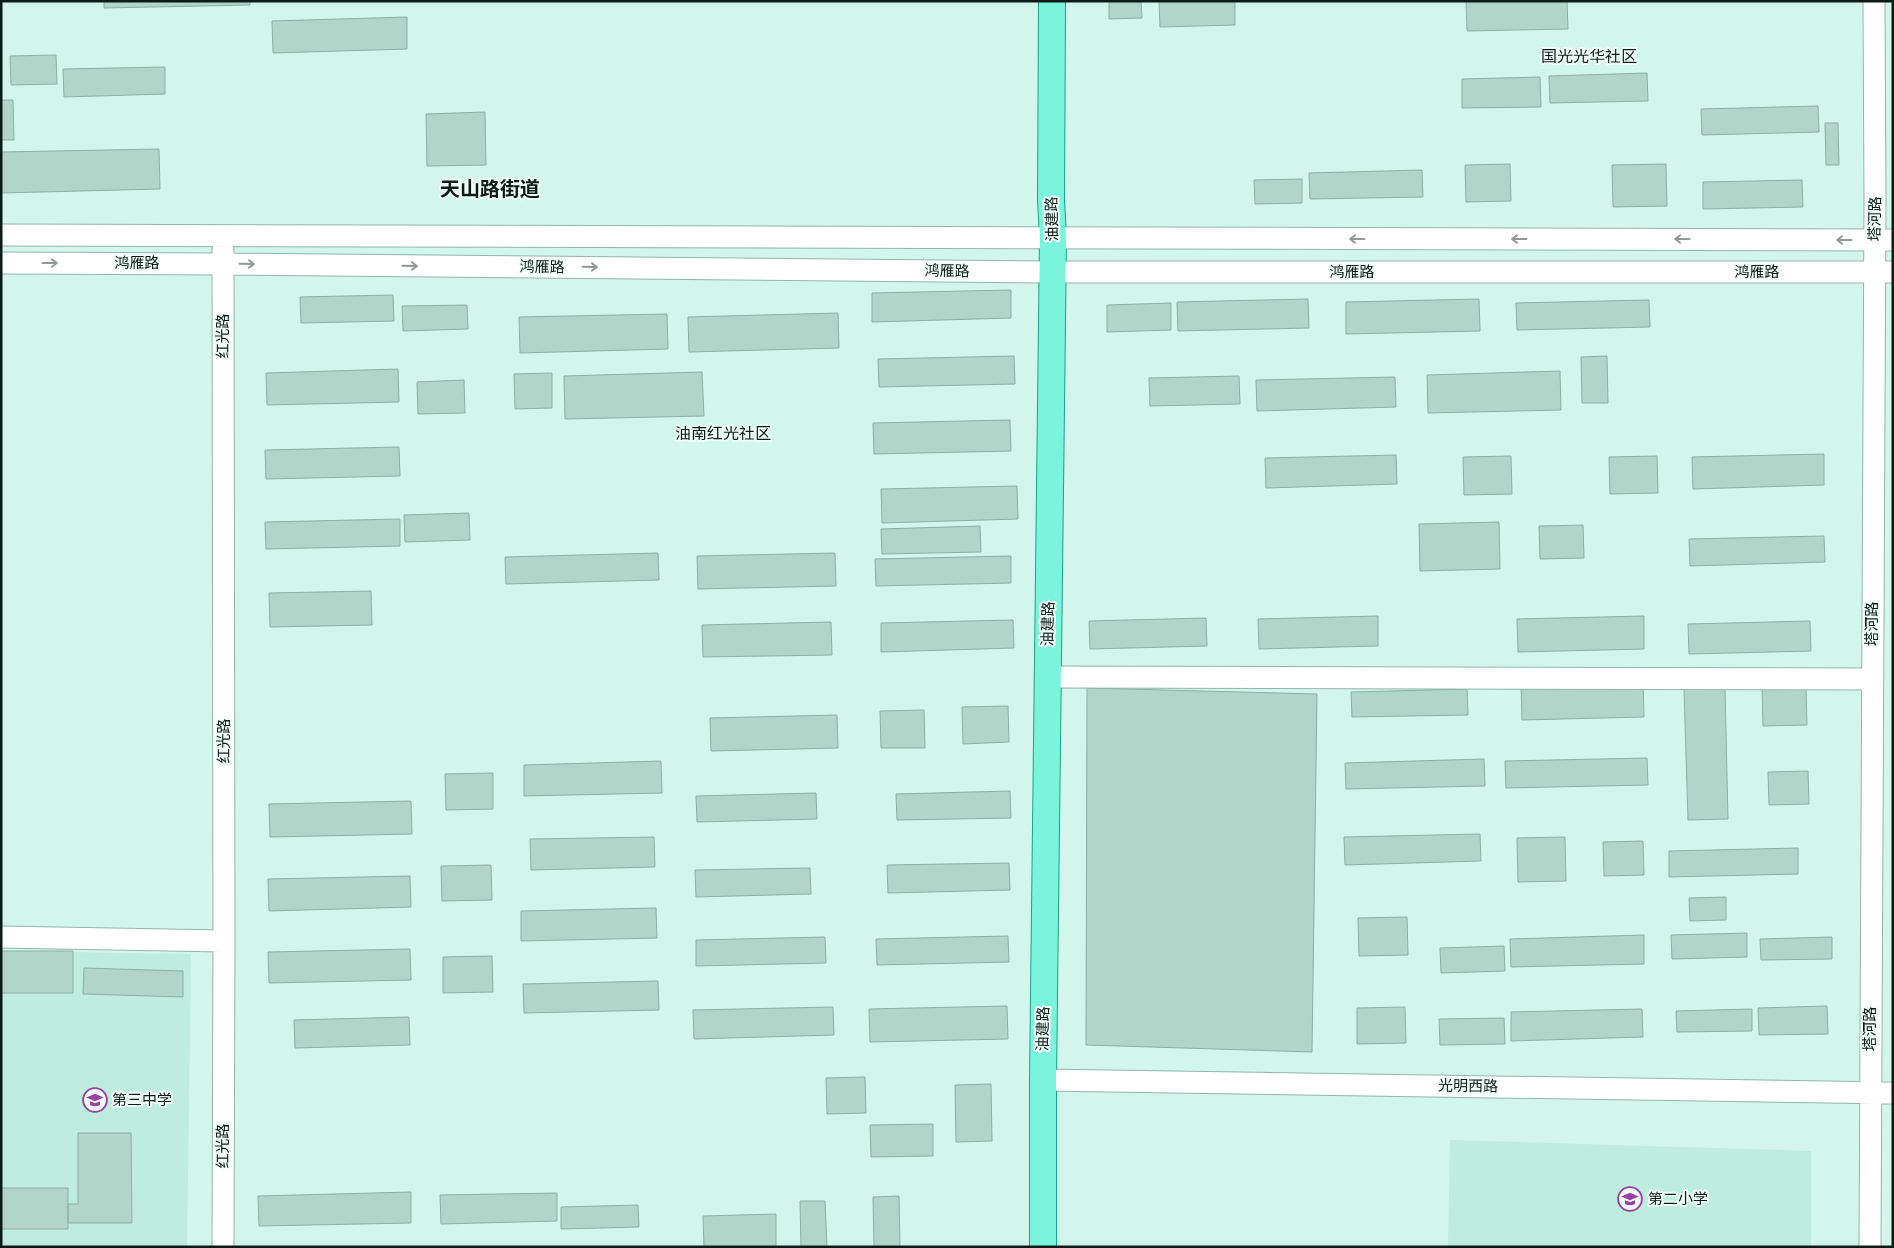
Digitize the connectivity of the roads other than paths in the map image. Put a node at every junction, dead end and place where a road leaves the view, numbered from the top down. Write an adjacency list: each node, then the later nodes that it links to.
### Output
1 (1052, 1): 5 (main road, 油建路)
2 (1874, 1): 6 (street, 塔河路)
3 (1, 235): 4 (street, 鸿雁路)
4 (223, 236): 5 (street, 鸿雁路); 8 (street, 红光路)
5 (1052, 238): 6 (street, 鸿雁路, one-way to 5); 9 (main road, 油建路)
6 (1884, 240): 10 (street, 塔河路)
7 (1, 263): 8 (street, 鸿雁路, one-way to 8)
8 (223, 264): 9 (street, 鸿雁路, one-way to 9); 14 (street, 红光路)
9 (1052, 272): 10 (street, 鸿雁路); 11 (main road, 油建路)
10 (1883, 272): 12 (street, 塔河路)
11 (1047, 677): 12 (street); 15 (main road, 油建路)
12 (1872, 679): 16 (street, 塔河路)
13 (1, 937): 14 (street)
14 (224, 941): 18 (street, 红光路)
15 (1043, 1080): 16 (street, 光明西路); 19 (main road, 油建路)
16 (1870, 1092): 17 (street, 光明西路); 20 (street, 塔河路)
17 (1893, 1093)
18 (222, 1247)
19 (1043, 1247)
20 (1870, 1247)

